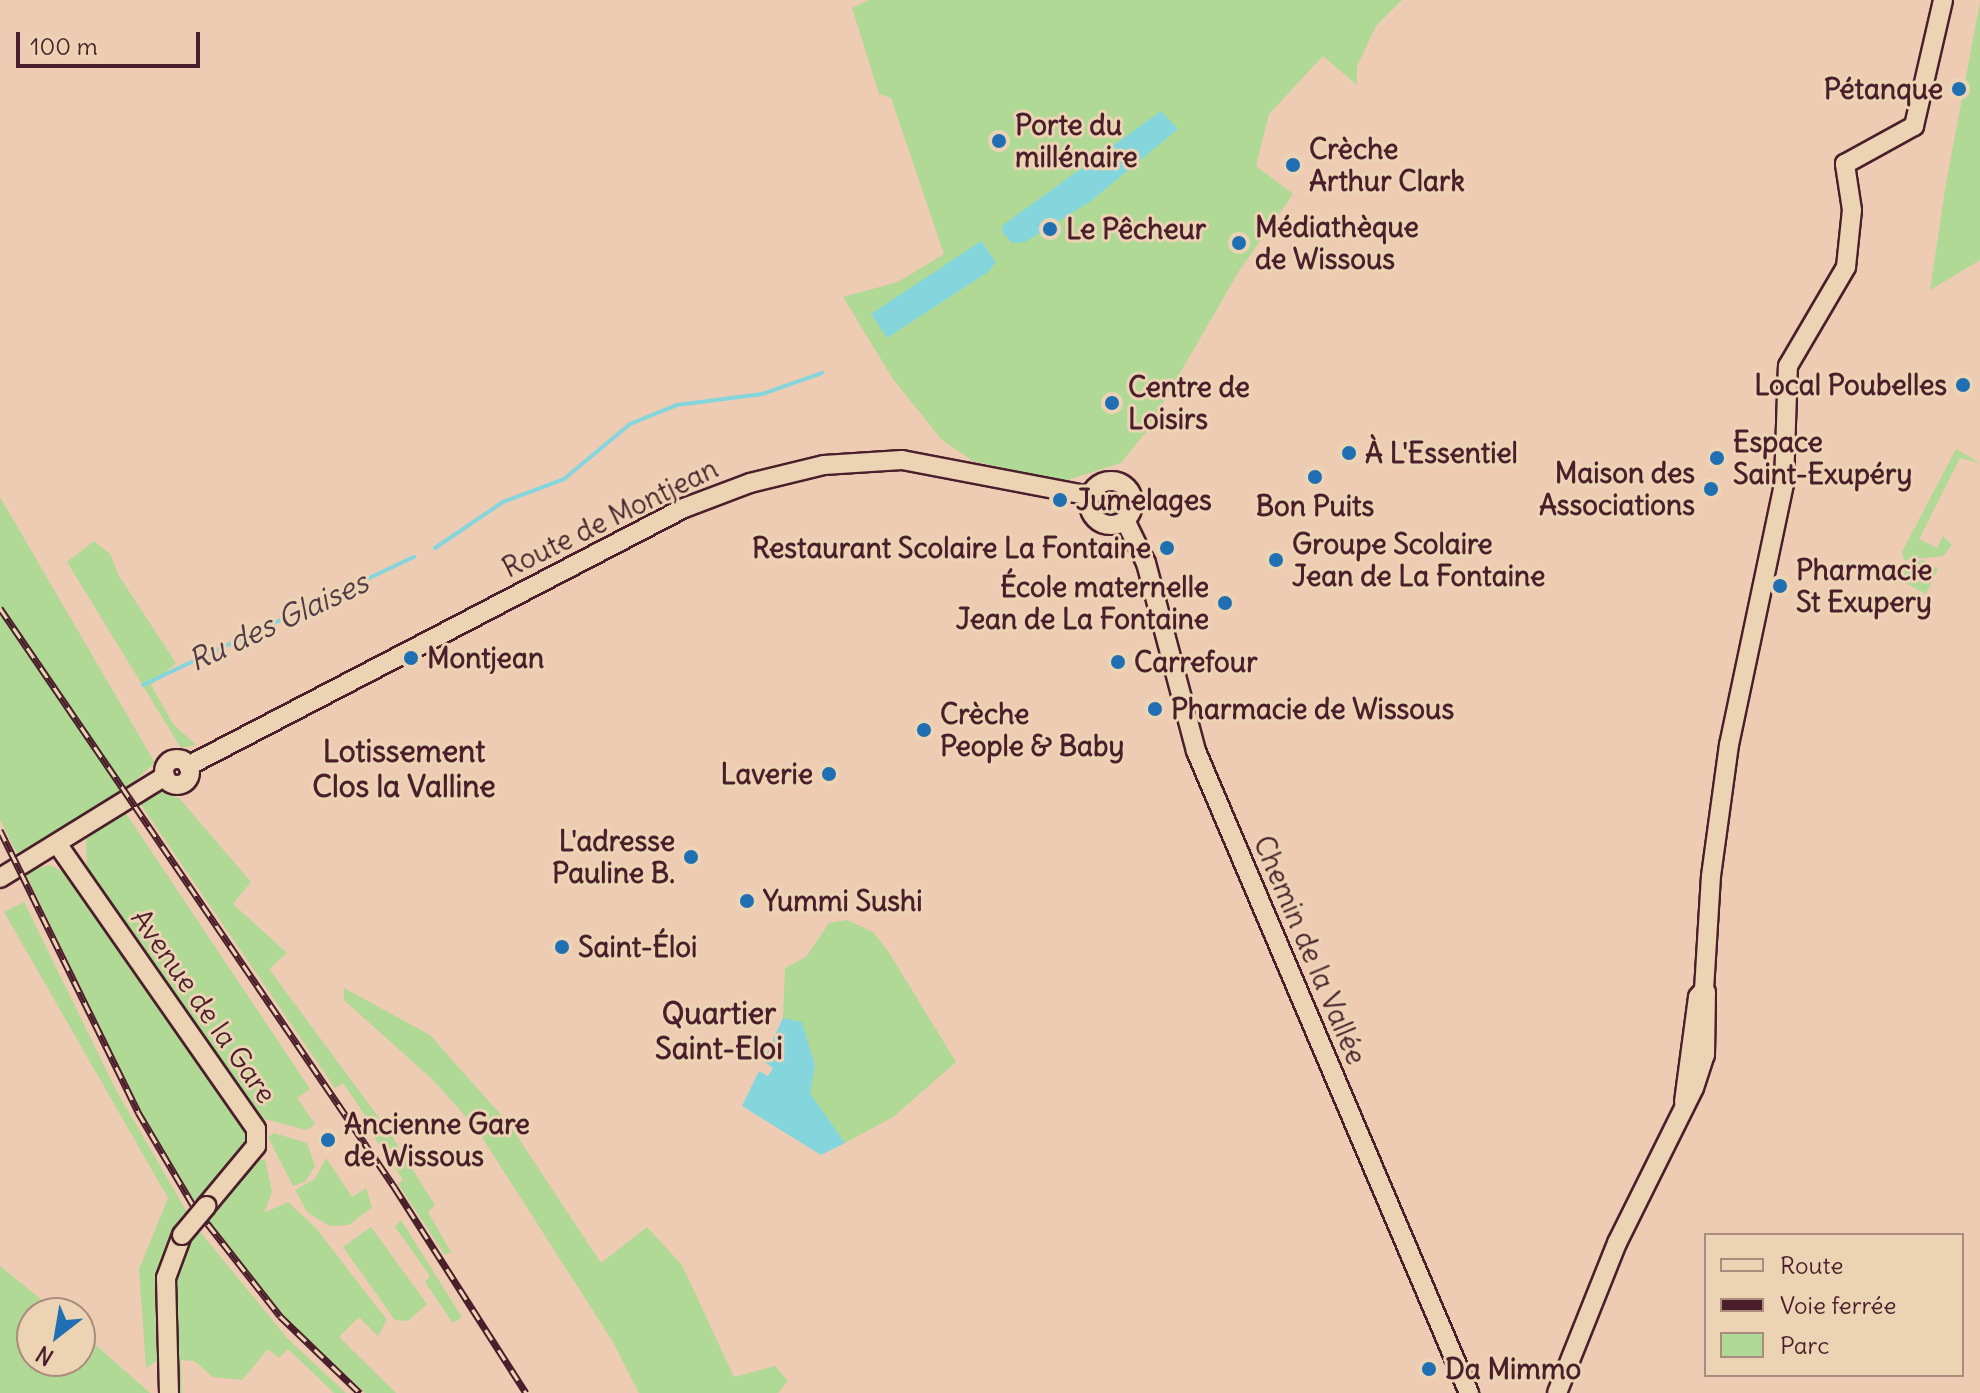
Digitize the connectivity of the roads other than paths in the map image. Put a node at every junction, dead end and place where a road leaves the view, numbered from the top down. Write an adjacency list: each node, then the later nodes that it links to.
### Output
1 (1943, 0): 6 (street)
2 (1091, 496): 3 (street); 3 (street); 4 (street, Route de Montjean)
3 (1125, 520): 8 (street, Chemin de la Vallée)
4 (58, 845): 5 (street, Route de Montjean); 7 (street, Avenue de la Gare, bridge)
5 (0, 878)
6 (1561, 1388)
7 (169, 1393)
8 (1469, 1393)

